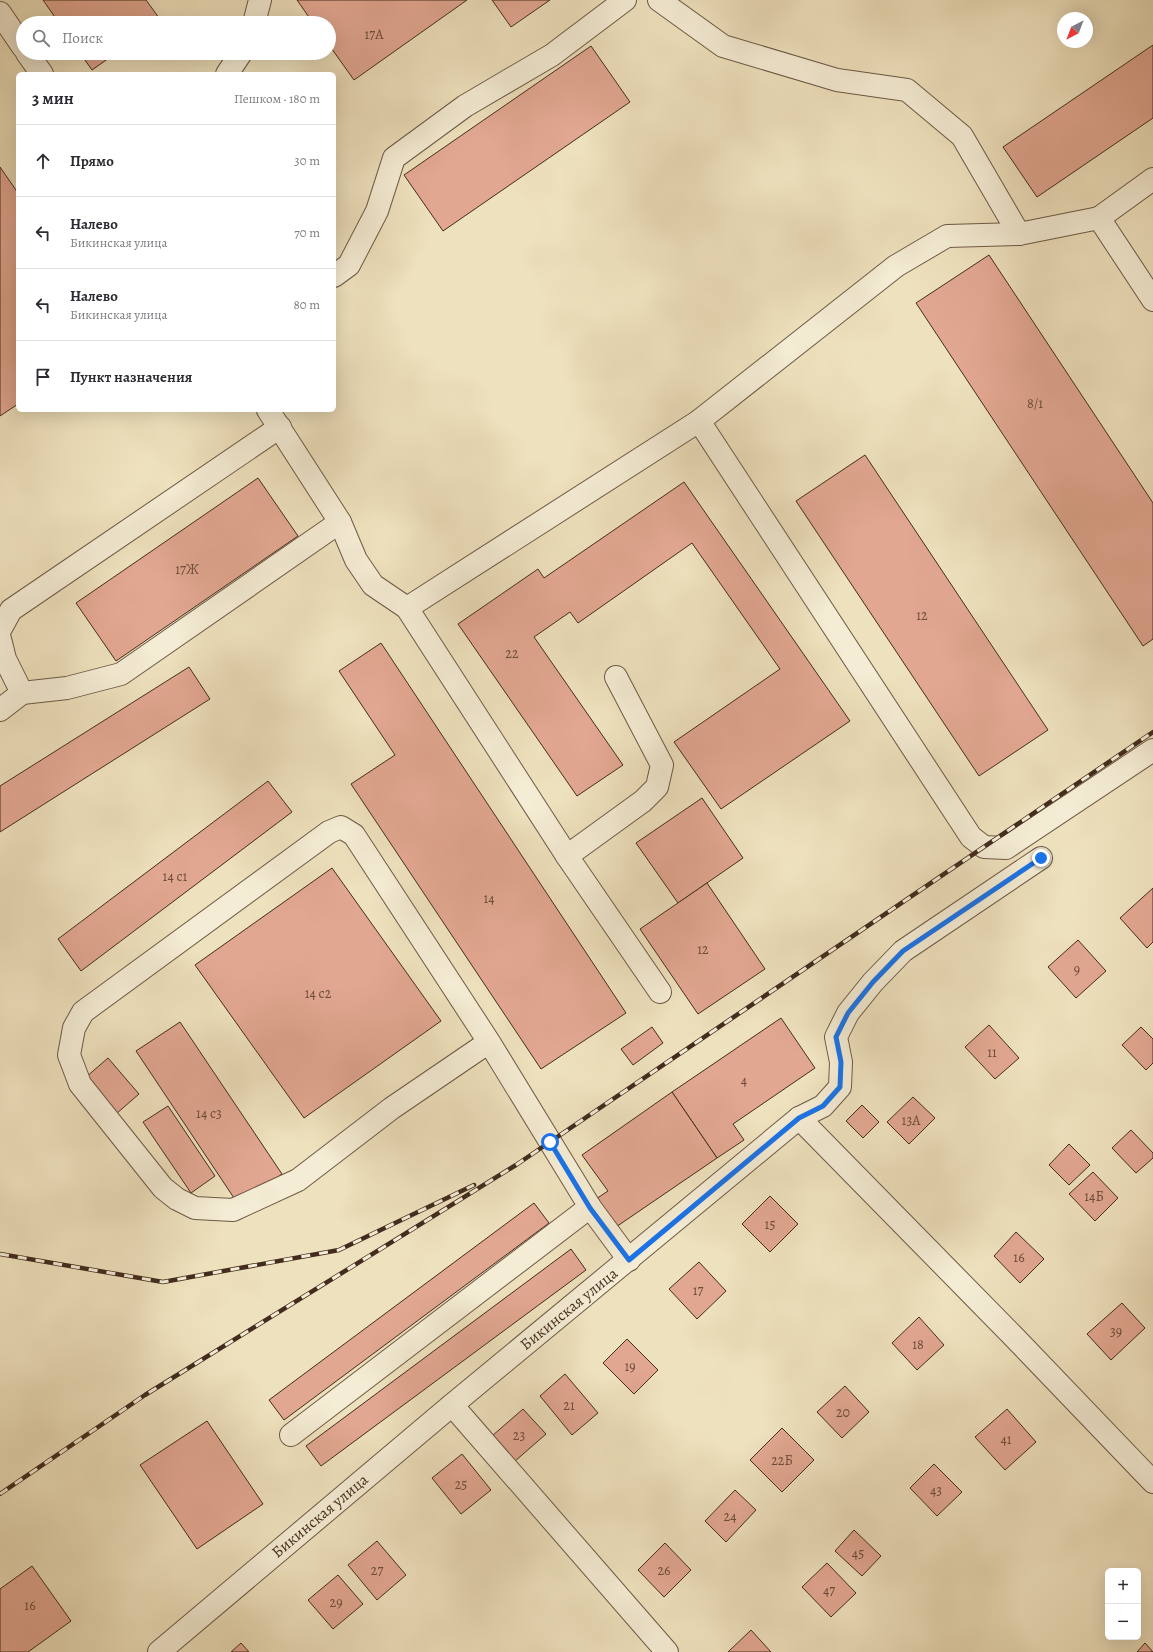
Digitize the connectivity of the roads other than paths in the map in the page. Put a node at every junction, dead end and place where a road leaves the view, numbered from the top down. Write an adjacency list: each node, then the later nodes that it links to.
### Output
1 (260, 0): 5 (street)
2 (625, 0): 14 (street)
3 (659, 0): 13 (street)
4 (0, 12): 6 (street)
5 (256, 16)
6 (16, 36)
7 (32, 60): 9 (street)
8 (236, 60): 10 (street)
9 (41, 72)
10 (228, 72)
11 (1153, 179): 12 (street)
12 (1099, 218): 13 (street); 15 (street)
13 (1020, 234): 17 (street)
14 (336, 275)
15 (1153, 300)
16 (274, 419): 18 (street); 20 (street)
17 (699, 422): 19 (street); 25 (street)
18 (340, 522): 19 (street); 23 (street)
19 (407, 608): 26 (street)
20 (0, 630)
21 (0, 639): 23 (street)
22 (616, 677): 26 (street)
23 (22, 693): 24 (street)
24 (0, 710)
25 (1153, 750)
26 (567, 856): 28 (street)
27 (1041, 858): 30 (street, Бикинская улица)
28 (660, 992)
29 (489, 1042): 29 (street); 31 (street)
30 (799, 1118): 32 (street, Бикинская улица); 35 (street)
31 (590, 1208): 32 (street); 34 (street)
32 (629, 1260): 33 (street, Бикинская улица)
33 (452, 1405): 36 (street, Бикинская улица); 37 (street)
34 (291, 1435)
35 (1153, 1482)
36 (159, 1652)
37 (667, 1652)

